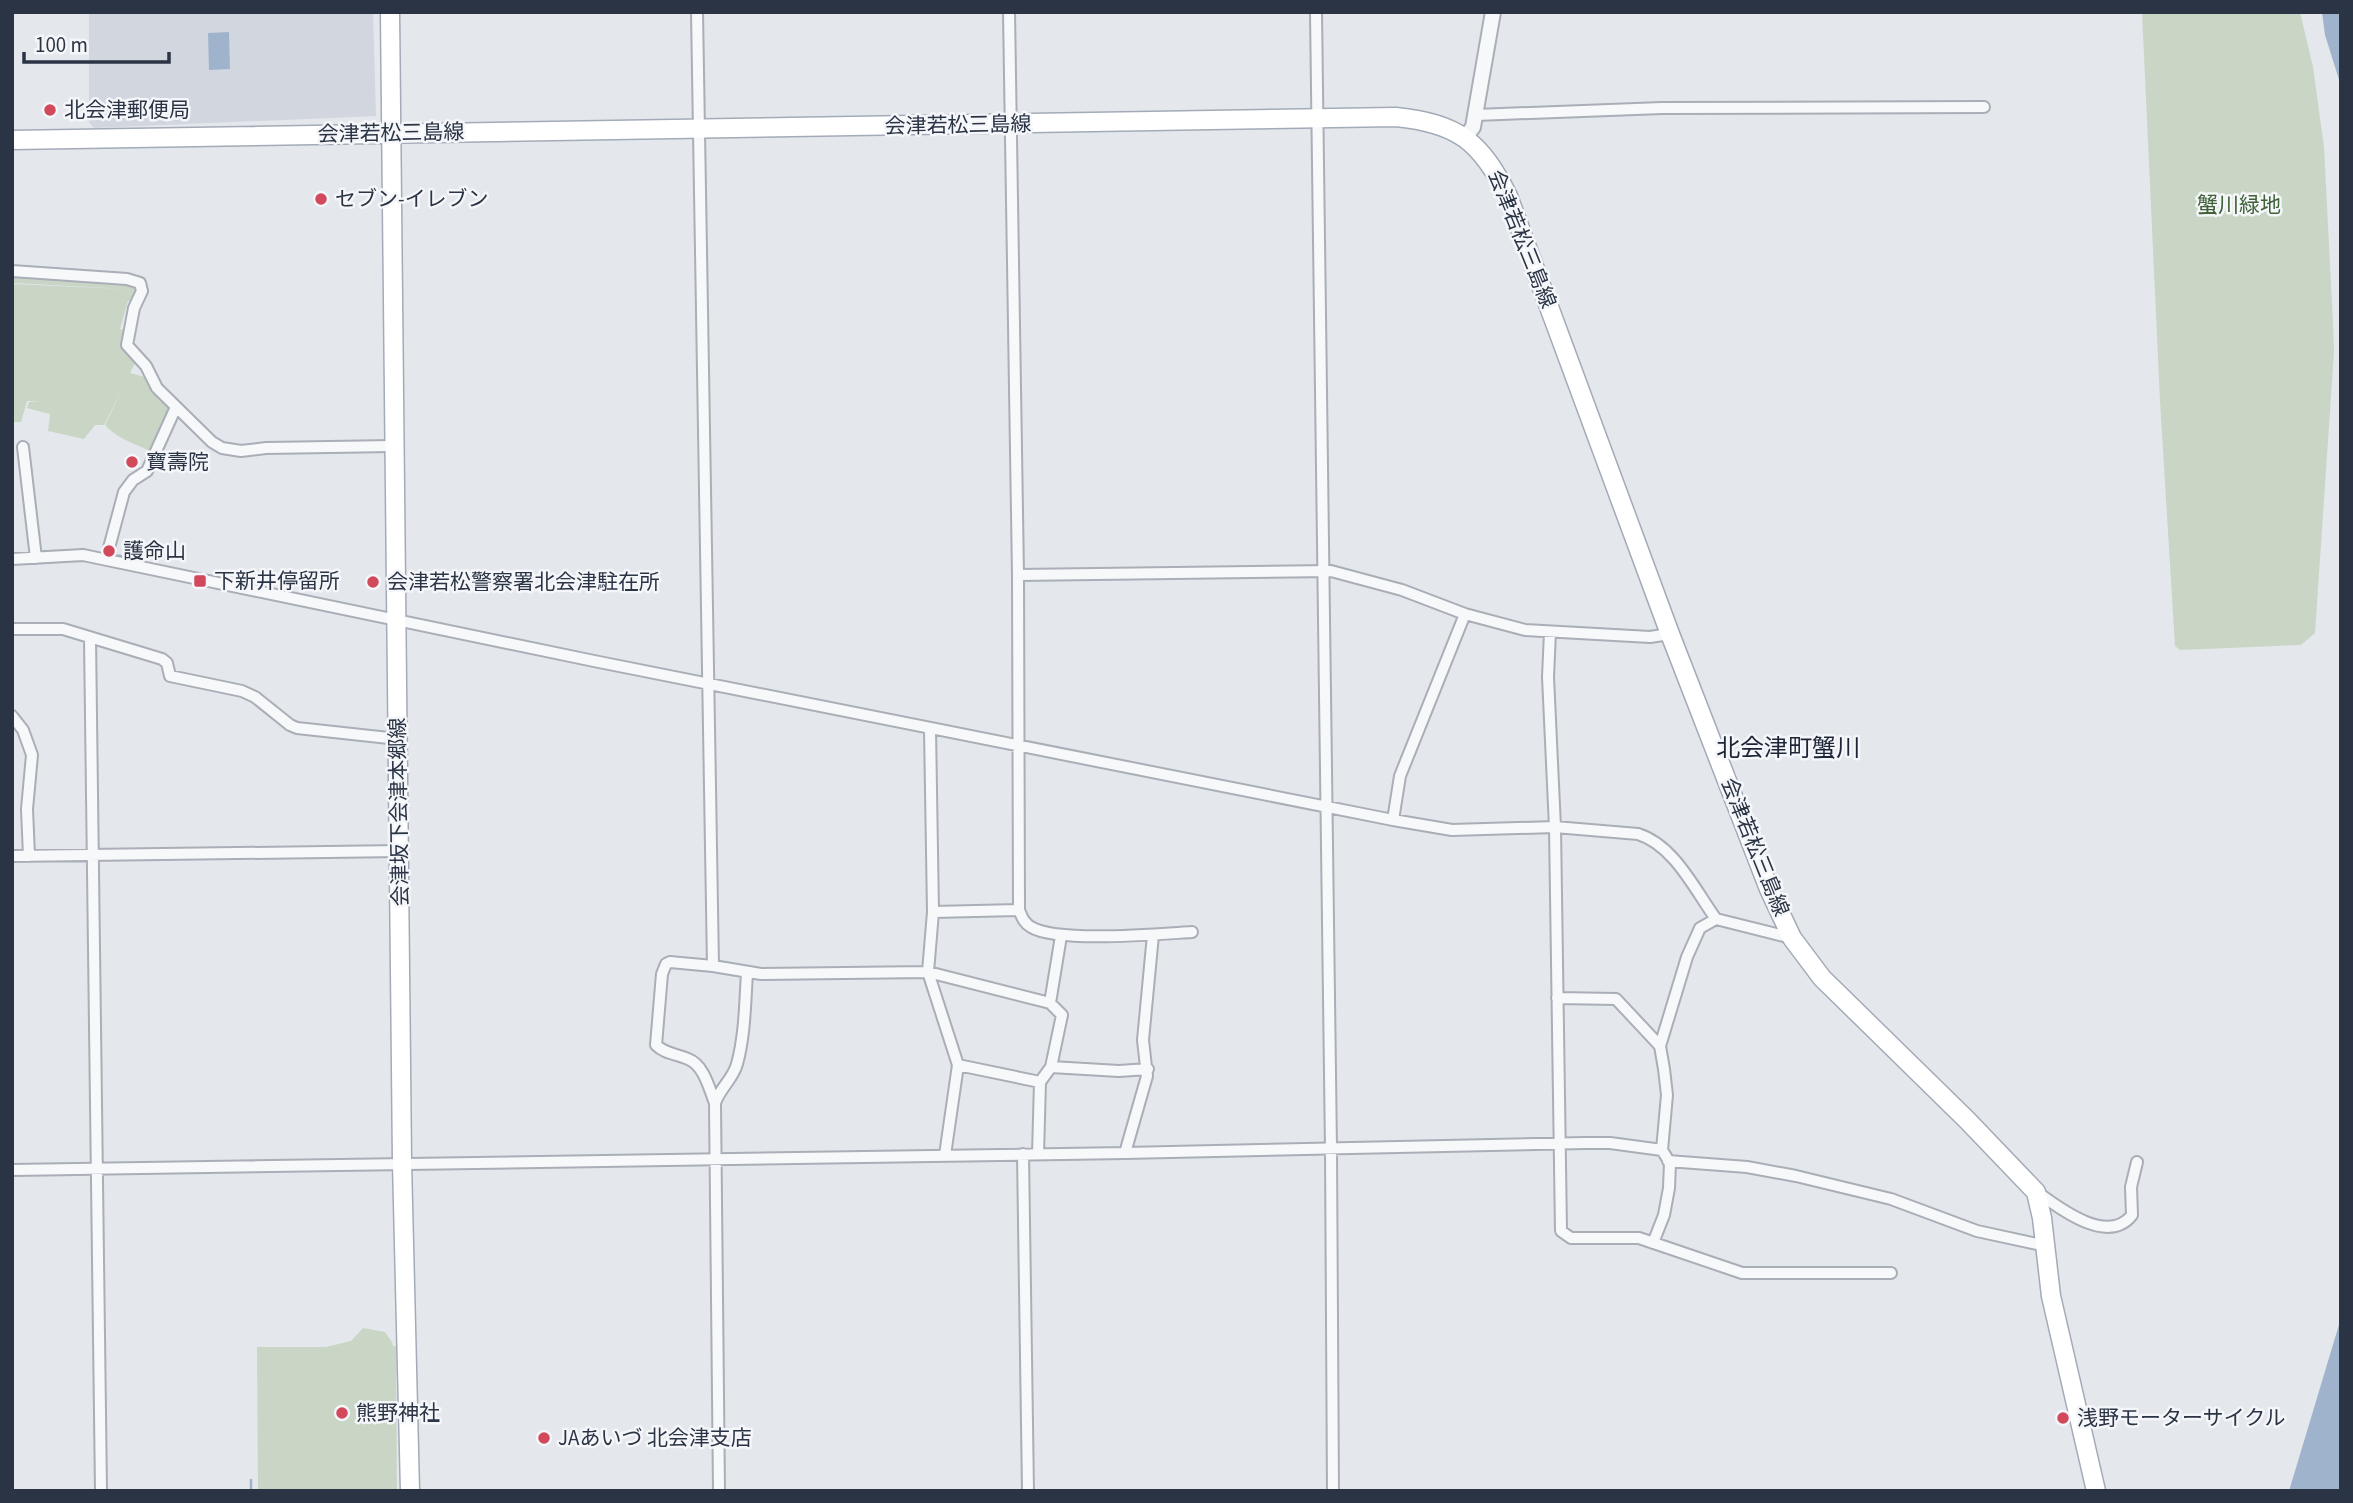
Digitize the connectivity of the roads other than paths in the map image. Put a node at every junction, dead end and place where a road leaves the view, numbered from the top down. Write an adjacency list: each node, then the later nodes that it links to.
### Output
1 (390, 12): 11 (main road, 会津坂下会津本郷線)
2 (696, 12): 10 (street)
3 (1009, 12): 9 (street)
4 (1316, 12): 8 (street)
5 (1493, 12): 7 (street)
6 (1984, 107): 7 (street)
7 (1476, 116): 12 (street)
8 (1318, 120): 9 (main road, 会津若松三島線); 12 (main road, 会津若松三島線); 21 (street)
9 (1012, 124): 10 (main road, 会津若松三島線); 22 (street)
10 (698, 130): 11 (main road, 会津若松三島線); 29 (street)
11 (391, 133): 13 (main road, 会津若松三島線); 16 (main road, 会津坂下会津本郷線)
12 (1465, 138): 27 (main road, 会津若松三島線)
13 (12, 139)
14 (12, 271): 15 (street)
15 (176, 407): 16 (street); 20 (street)
16 (393, 446): 24 (main road, 会津坂下会津本郷線)
17 (23, 447): 18 (street)
18 (36, 558): 19 (street); 20 (street)
19 (12, 559)
20 (106, 559): 24 (street)
21 (1322, 571): 22 (street); 23 (street); 34 (street)
22 (1018, 575): 33 (street)
23 (1465, 614): 26 (street); 35 (street)
24 (398, 621): 29 (street); 32 (main road, 会津坂下会津本郷線)
25 (12, 629): 28 (street)
26 (1550, 632): 27 (street); 36 (street)
27 (1671, 634): 47 (main road, 会津若松三島線)
28 (90, 638): 32 (street); 38 (street)
29 (707, 684): 31 (street); 48 (street)
30 (12, 716): 40 (street)
31 (930, 729): 33 (street); 42 (street)
32 (398, 739): 37 (main road, 会津坂下会津本郷線)
33 (1018, 746): 34 (street); 41 (street)
34 (1327, 806): 35 (street); 60 (street)
35 (1393, 820): 36 (street)
36 (1555, 827): 43 (street); 51 (street)
37 (400, 851): 38 (street); 68 (main road, 会津坂下会津本郷線)
38 (92, 854): 40 (street); 70 (street)
39 (12, 856): 40 (street)
40 (29, 856)
41 (1019, 910): 42 (street); 46 (street)
42 (933, 912): 49 (street)
43 (1716, 919): 47 (street); 53 (street)
44 (1192, 932): 45 (street)
45 (1153, 934): 46 (street); 56 (street)
46 (1061, 936): 52 (street)
47 (1793, 938): 72 (main road, 会津若松三島線)
48 (713, 966): 50 (street); 58 (street)
49 (928, 972): 50 (street); 52 (street); 54 (street)
50 (747, 973): 58 (street)
51 (1557, 998): 53 (street); 59 (street)
52 (1050, 1003): 55 (street)
53 (1660, 1046): 61 (street)
54 (958, 1065): 57 (street); 65 (street)
55 (1051, 1067): 56 (street); 57 (street)
56 (1148, 1069): 62 (street)
57 (1040, 1082): 64 (street)
58 (715, 1103): 66 (street)
59 (1559, 1145): 60 (street); 61 (street); 73 (street)
60 (1331, 1149): 62 (street); 80 (street)
61 (1662, 1150): 67 (street)
62 (1125, 1153): 64 (street)
63 (1023, 1154): 64 (street); 65 (street); 79 (street)
64 (1038, 1154)
65 (945, 1155): 66 (street)
66 (715, 1159): 68 (street); 78 (street)
67 (1668, 1161): 73 (street); 74 (street)
68 (402, 1162): 70 (street); 77 (main road, 会津坂下会津本郷線)
69 (2137, 1162): 72 (street)
70 (96, 1168): 71 (street); 76 (street)
71 (12, 1170)
72 (2036, 1192): 74 (main road)
73 (1653, 1243): 75 (street)
74 (2046, 1246): 81 (main road)
75 (1891, 1273)
76 (101, 1491)
77 (410, 1491)
78 (719, 1491)
79 (1028, 1491)
80 (1333, 1491)
81 (2096, 1491)

